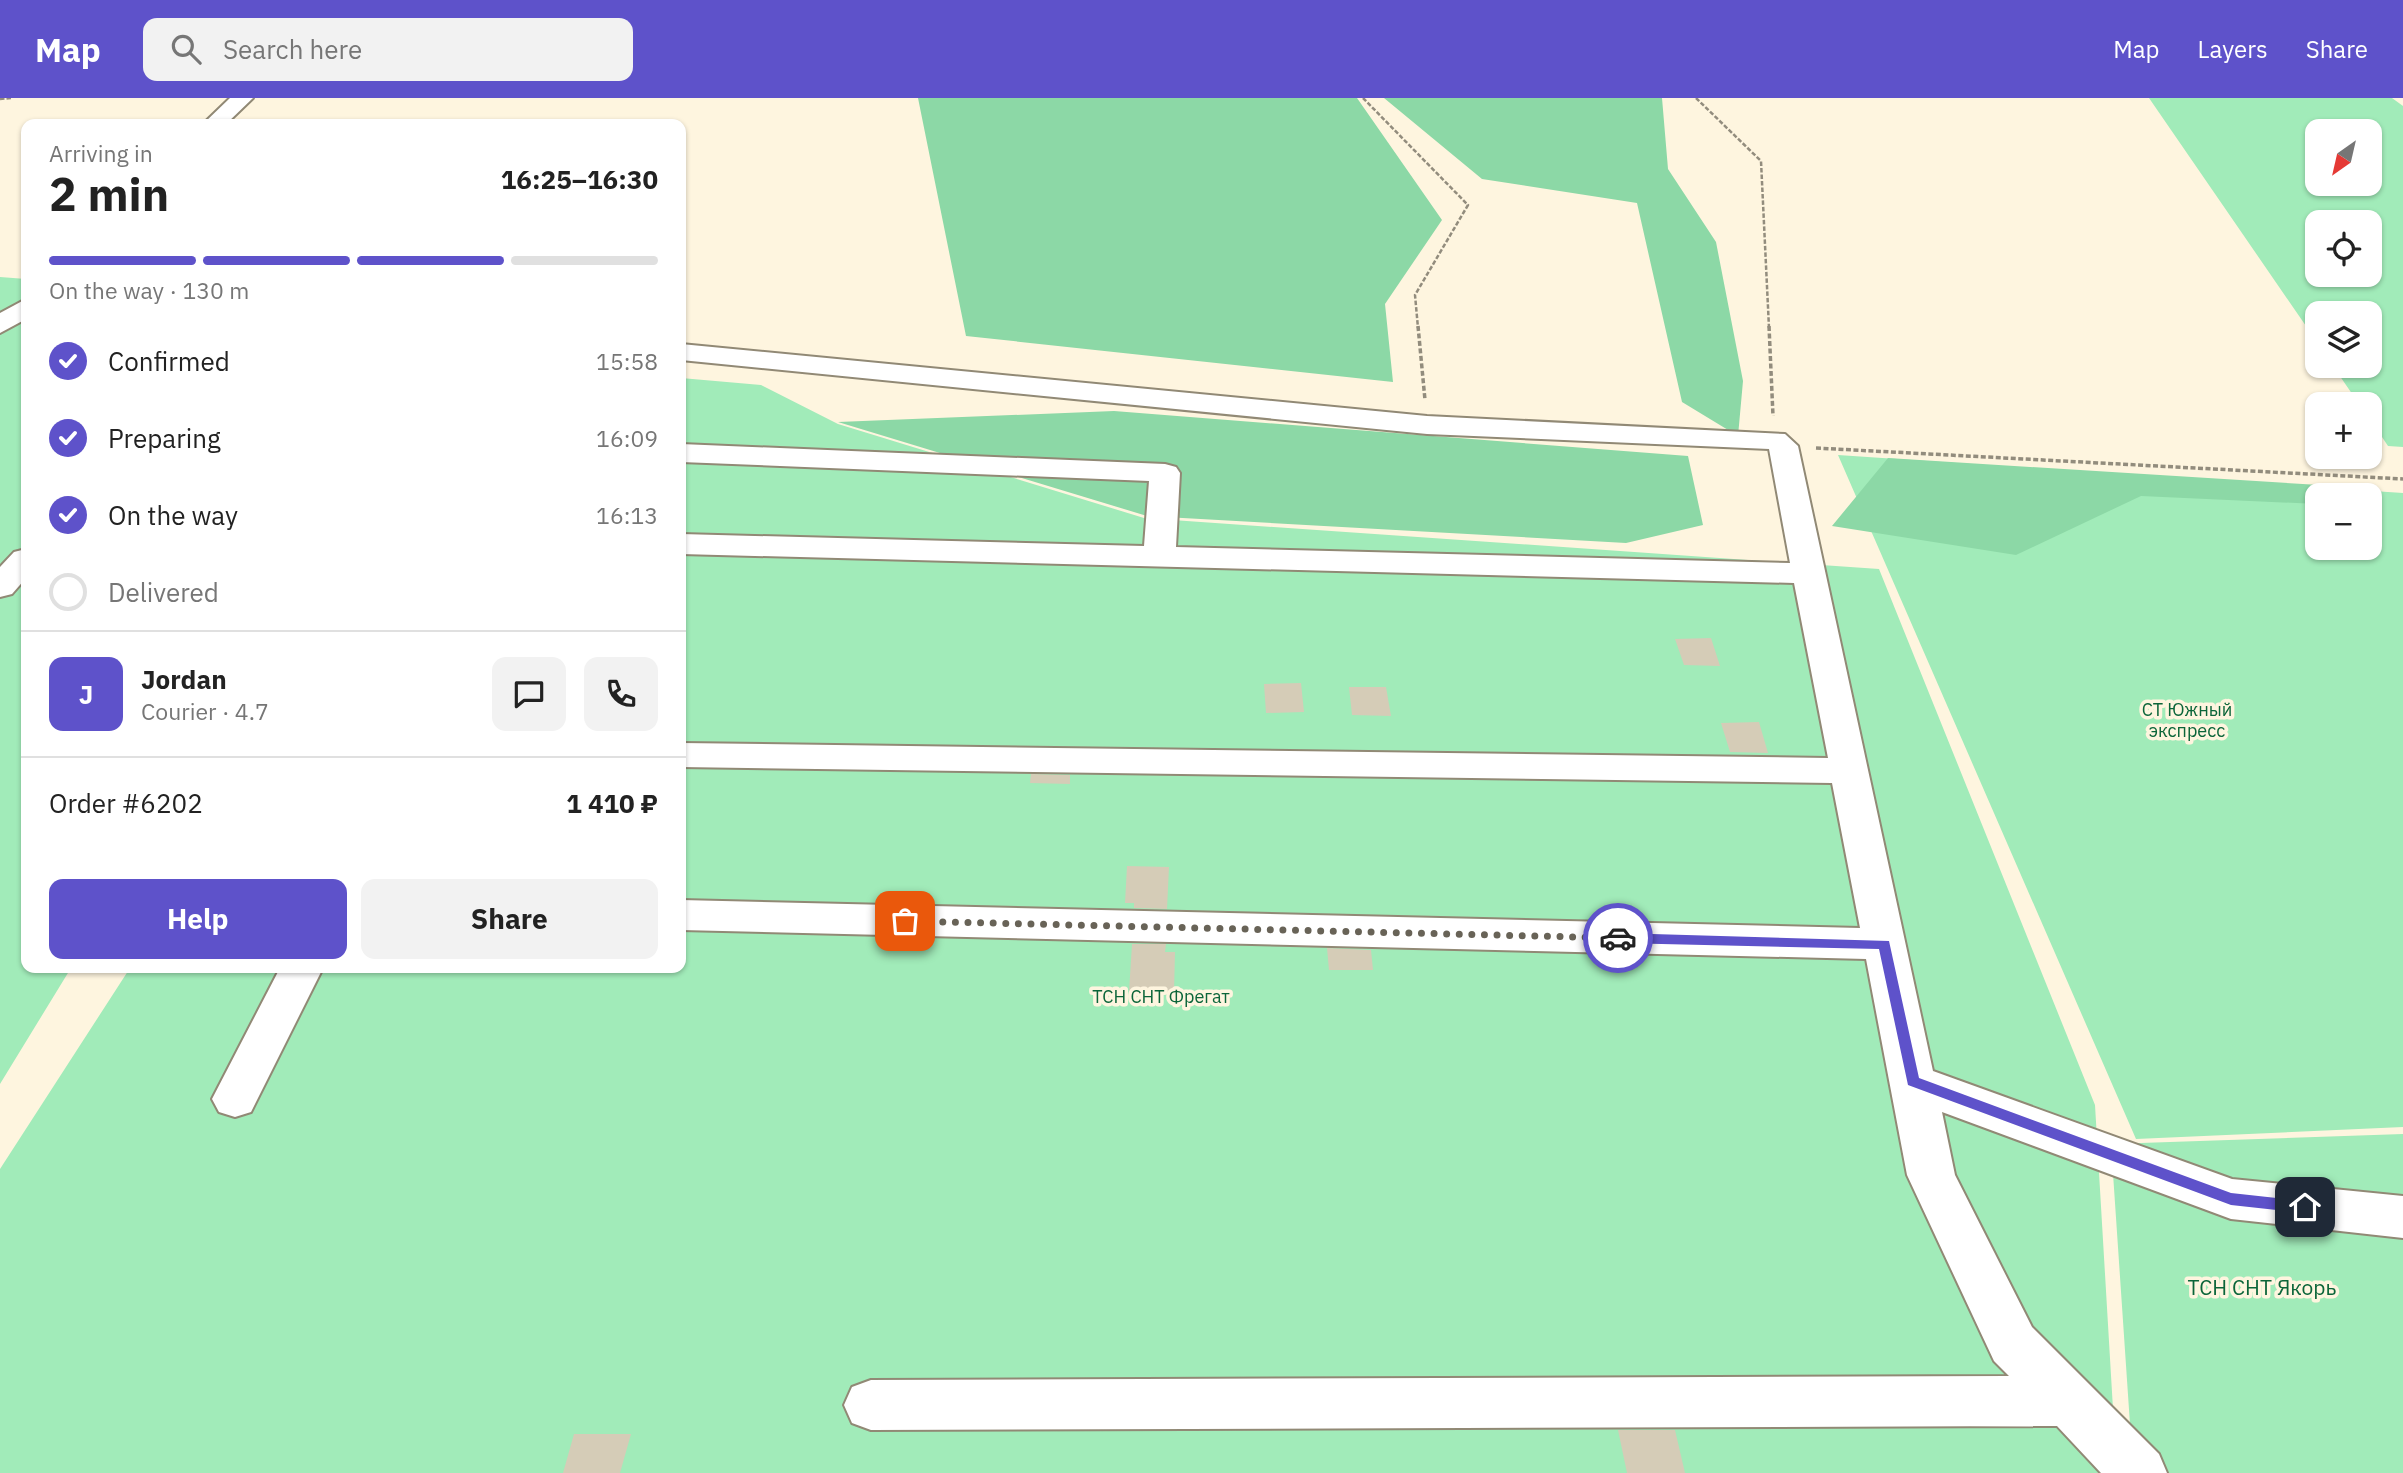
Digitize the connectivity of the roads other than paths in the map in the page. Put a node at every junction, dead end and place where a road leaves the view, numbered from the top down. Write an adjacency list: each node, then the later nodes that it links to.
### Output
1 (242, 98): 2 (street)
2 (219, 119)
3 (686, 352): 8 (street)
4 (686, 453): 6 (street)
5 (686, 544): 6 (street)
6 (1159, 556): 8 (street)
7 (21, 564): 9 (street)
8 (1809, 573): 11 (street)
9 (0, 587)
10 (686, 755): 11 (street)
11 (1849, 771): 13 (street)
12 (686, 915): 13 (street)
13 (1884, 944): 15 (street)
14 (298, 973): 16 (street)
15 (1912, 1082): 17 (street); 18 (street)
16 (235, 1099)
17 (2403, 1217)
18 (2068, 1401): 19 (street); 20 (street)
19 (871, 1405)
20 (2138, 1473)

